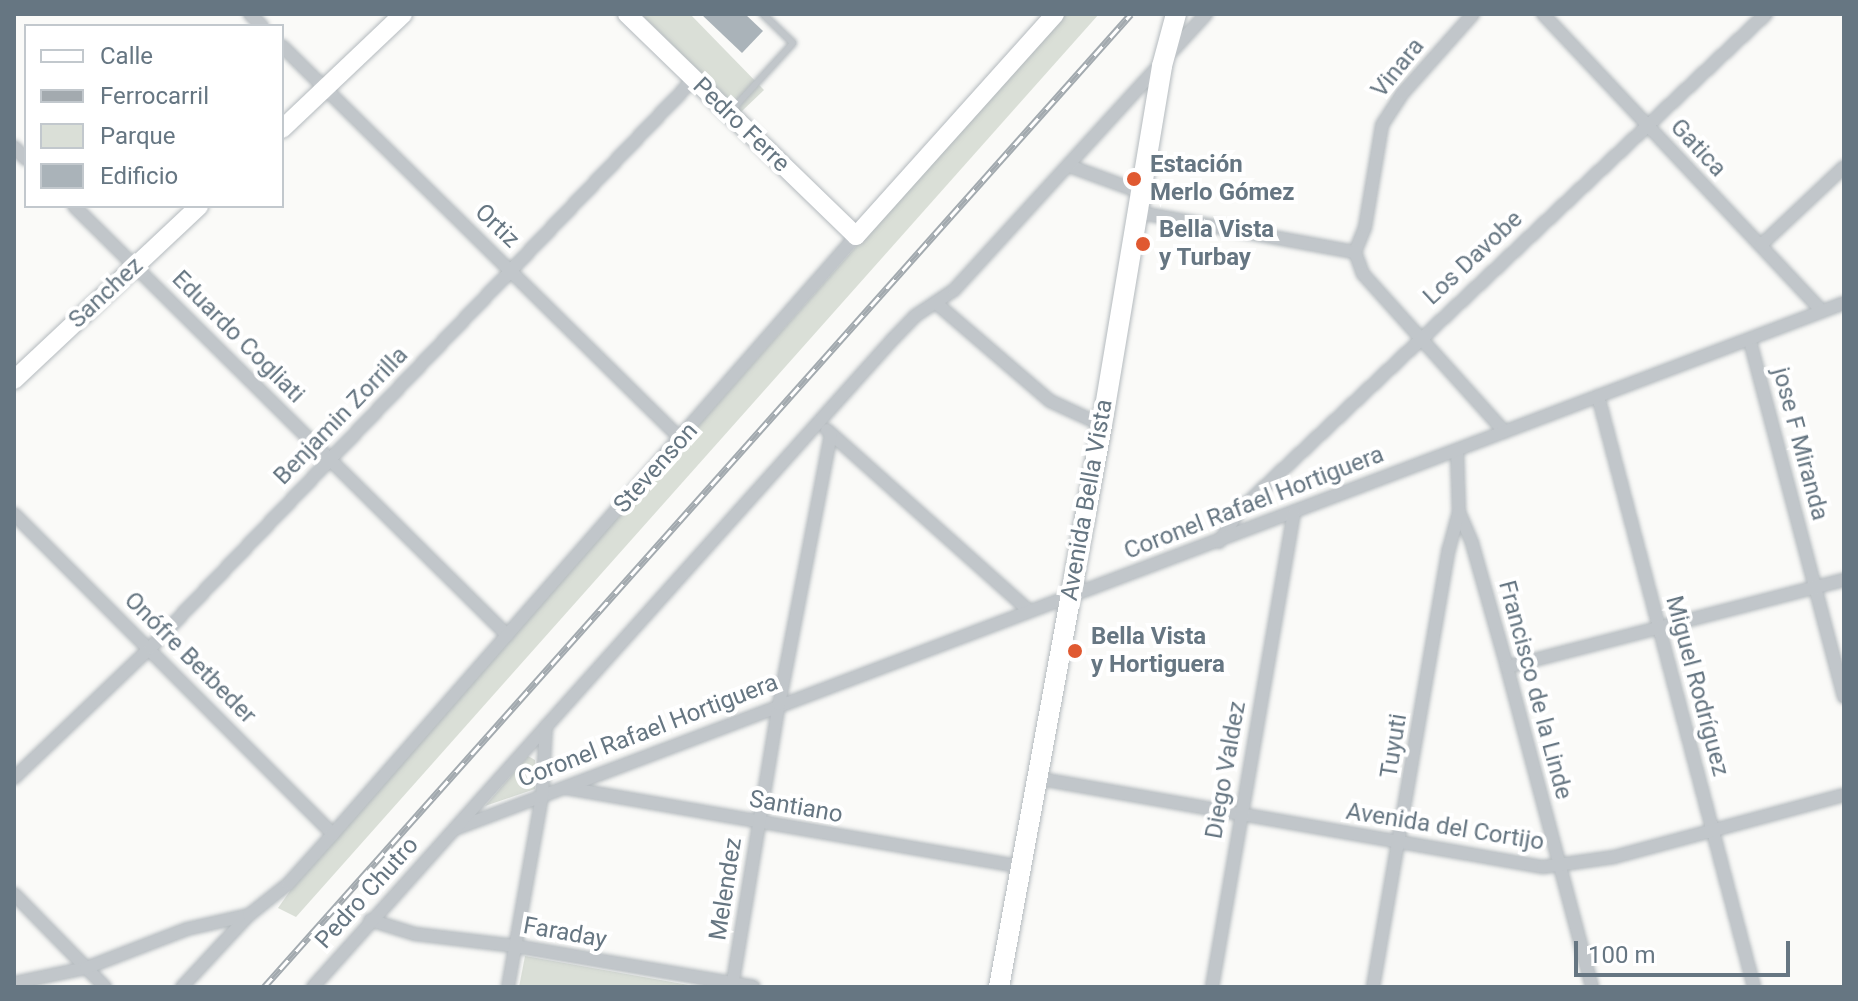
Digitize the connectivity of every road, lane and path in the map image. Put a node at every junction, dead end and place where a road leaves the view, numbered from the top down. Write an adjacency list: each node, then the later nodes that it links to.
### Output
1 (403, 14): 13 (street)
2 (627, 14): 12 (street, Pedro Ferre)
3 (763, 14): 14 (lane)
4 (1055, 14): 22 (street, Stevenson)
5 (1176, 14): 11 (main road, Avenida Bella Vista)
6 (1206, 14): 11 (street)
7 (1473, 14): 24 (street, Vinara)
8 (1543, 14): 15 (street, Gatica)
9 (1766, 14): 15 (street, Los Davobe)
10 (284, 48): 13 (street, Ortiz)
11 (1162, 66): 17 (street); 19 (main road, Avenida Bella Vista)
12 (694, 79): 14 (street, Pedro Ferre); 26 (street, Benjamin Zorrilla)
13 (325, 89): 16 (street); 26 (street, Ortiz)
14 (729, 113): 22 (street, Pedro Ferre)
15 (1646, 125): 23 (street, Gatica); 30 (street, Los Davobe)
16 (284, 127)
17 (1069, 166): 19 (street); 27 (street)
18 (1844, 167): 23 (street)
19 (1138, 202): 24 (street); 35 (main road, Avenida Bella Vista)
20 (76, 208): 25 (street, Eduardo Cogliati)
21 (197, 208): 25 (street, Sanchez)
22 (856, 236): 38 (street, Stevenson)
23 (1761, 245): 29 (street, Gatica)
24 (1355, 252): 30 (street)
25 (135, 266): 32 (street, Sanchez); 40 (street, Eduardo Cogliati)
26 (510, 270): 38 (street, Ortiz); 40 (street, Benjamin Zorrilla)
27 (936, 303): 34 (street); 35 (street)
28 (1844, 303): 29 (street, Coronel Rafael Hortiguera)
29 (1822, 311): 31 (street, Coronel Rafael Hortiguera)
30 (1421, 338): 36 (street); 44 (street, Los Davobe)
31 (1750, 341): 33 (street, Coronel Rafael Hortiguera); 46 (street, jose F Miranda)
32 (14, 380)
33 (1598, 396): 36 (street, Coronel Rafael Hortiguera); 49 (street, Miguel Rodríguez)
34 (819, 422): 37 (street); 55 (street)
35 (1102, 425): 47 (main road, Avenida Bella Vista)
36 (1505, 432): 39 (street, Coronel Rafael Hortiguera)
37 (831, 434): 48 (street); 54 (street, Melendez)
38 (681, 439): 50 (street, Stevenson)
39 (1457, 450): 41 (street, Francisco de la Linde); 42 (street, Coronel Rafael Hortiguera)
40 (330, 459): 50 (street, Eduardo Cogliati); 51 (street, Benjamin Zorrilla)
41 (1459, 512): 52 (street, Francisco de la Linde); 66 (street, Tuyuti)
42 (1294, 513): 44 (street, Coronel Rafael Hortiguera); 61 (street, Diego Valdez)
43 (14, 514): 51 (street, Onófre Betbeder)
44 (1219, 543): 47 (street, Coronel Rafael Hortiguera)
45 (1844, 580): 46 (street)
46 (1815, 587): 49 (street); 53 (street, jose F Miranda)
47 (1071, 594): 48 (street, Coronel Rafael Hortiguera); 57 (main road, Avenida Bella Vista)
48 (1028, 610): 54 (street, Coronel Rafael Hortiguera)
49 (1659, 629): 52 (street); 64 (street, Miguel Rodríguez)
50 (507, 635): 65 (street, Stevenson)
51 (150, 648): 56 (street, Benjamin Zorrilla); 65 (street, Onófre Betbeder)
52 (1507, 667): 68 (street, Francisco de la Linde)
53 (1844, 697)
54 (779, 704): 58 (street, Coronel Rafael Hortiguera); 62 (street, Melendez)
55 (546, 726): 60 (street); 63 (street)
56 (14, 778)
57 (1035, 778): 61 (street, Avenida del Cortijo); 67 (main road, Avenida Bella Vista)
58 (566, 788): 60 (street, Coronel Rafael Hortiguera); 62 (street, Santiano)
59 (1844, 795): 64 (street, Avenida del Cortijo)
60 (542, 797): 63 (street, Coronel Rafael Hortiguera); 72 (street)
61 (1239, 815): 66 (street, Avenida del Cortijo); 82 (street, Diego Valdez)
62 (759, 824): 67 (street, Santiano); 75 (street, Melendez)
63 (455, 829): 71 (street, Pedro Chutro)
64 (1713, 831): 68 (street, Avenida del Cortijo); 85 (street, Miguel Rodríguez)
65 (333, 834): 70 (street, Stevenson)
66 (1400, 844): 68 (street, Avenida del Cortijo); 83 (street, Tuyuti)
67 (1019, 866): 81 (main road, Avenida Bella Vista)
68 (1560, 867): 84 (street, Francisco de la Linde)
69 (14, 894): 73 (street)
70 (249, 915): 73 (street); 77 (street, Stevenson)
71 (370, 920): 72 (street, Faraday); 78 (street, Pedro Chutro)
72 (515, 946): 75 (street, Faraday); 79 (street)
73 (86, 968): 74 (street); 76 (street)
74 (14, 983)
75 (733, 985): 80 (street, Faraday)
76 (105, 987)
77 (182, 987)
78 (313, 987)
79 (508, 987)
80 (754, 987)
81 (999, 987)
82 (1212, 987)
83 (1373, 987)
84 (1592, 987)
85 (1754, 987)

